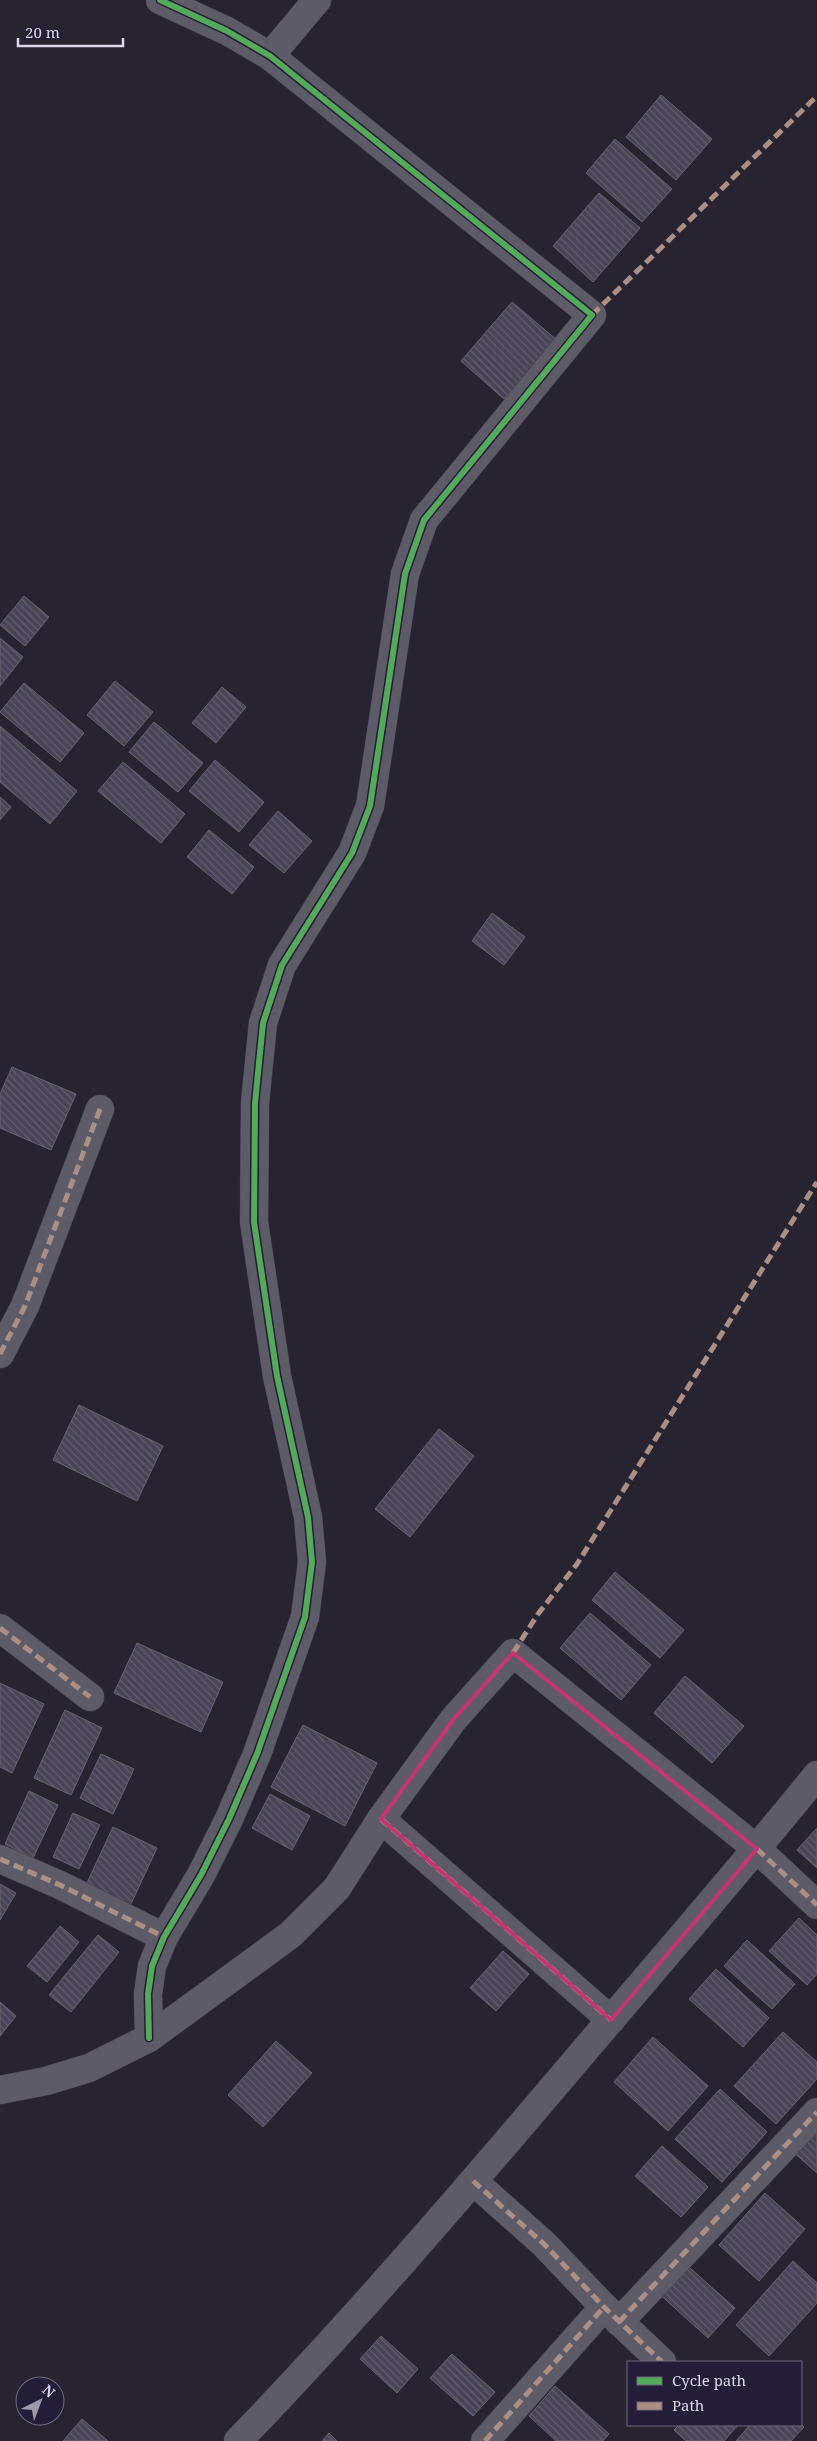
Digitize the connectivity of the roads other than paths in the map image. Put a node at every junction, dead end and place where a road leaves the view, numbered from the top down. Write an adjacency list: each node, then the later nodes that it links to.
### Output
1 (160, 0): 3 (street)
2 (317, 0): 3 (street)
3 (270, 56): 13 (street)
4 (100, 1109): 5 (street)
5 (0, 1354)
6 (0, 1628): 7 (street)
7 (90, 1696)
8 (817, 1775): 10 (street)
9 (381, 1819): 10 (street); 14 (street); 15 (street)
10 (757, 1849): 12 (street); 14 (street)
11 (0, 1859): 13 (street)
12 (817, 1905)
13 (164, 1937): 15 (street)
14 (611, 2020): 18 (street)
15 (149, 2038): 16 (street)
16 (0, 2090)
17 (817, 2112): 19 (street)
18 (473, 2181): 19 (street); 21 (street)
19 (612, 2314): 20 (street); 22 (street)
20 (661, 2361)
21 (238, 2441)
22 (485, 2441)

